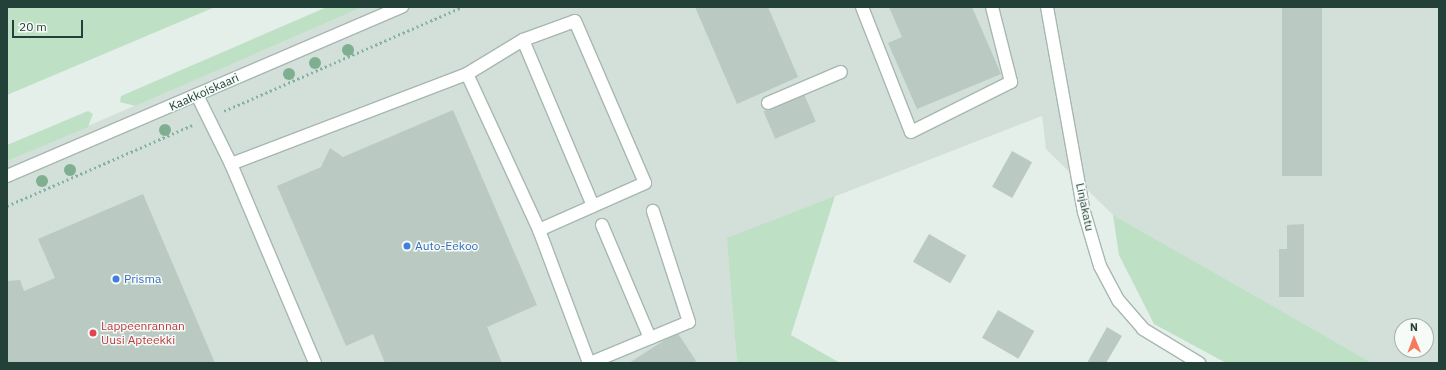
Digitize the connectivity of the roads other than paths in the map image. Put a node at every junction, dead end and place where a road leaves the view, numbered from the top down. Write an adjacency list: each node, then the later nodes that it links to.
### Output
1 (402, 7): 8 (street, Kaakkoiskaari)
2 (862, 7): 3 (street)
3 (992, 7)
4 (1047, 7): 19 (street, Linjakatu)
5 (523, 40): 7 (street); 12 (street); 12 (street)
6 (842, 72): 9 (street)
7 (467, 74): 10 (street); 15 (street)
8 (197, 95): 10 (street); 11 (street, Kaakkoiskaari)
9 (768, 103)
10 (230, 164): 17 (street)
11 (7, 176)
12 (593, 206): 15 (street)
13 (653, 211): 16 (street)
14 (602, 226): 16 (street)
15 (539, 230): 18 (street)
16 (650, 338): 18 (street)
17 (315, 363)
18 (590, 363)
19 (1199, 363)

